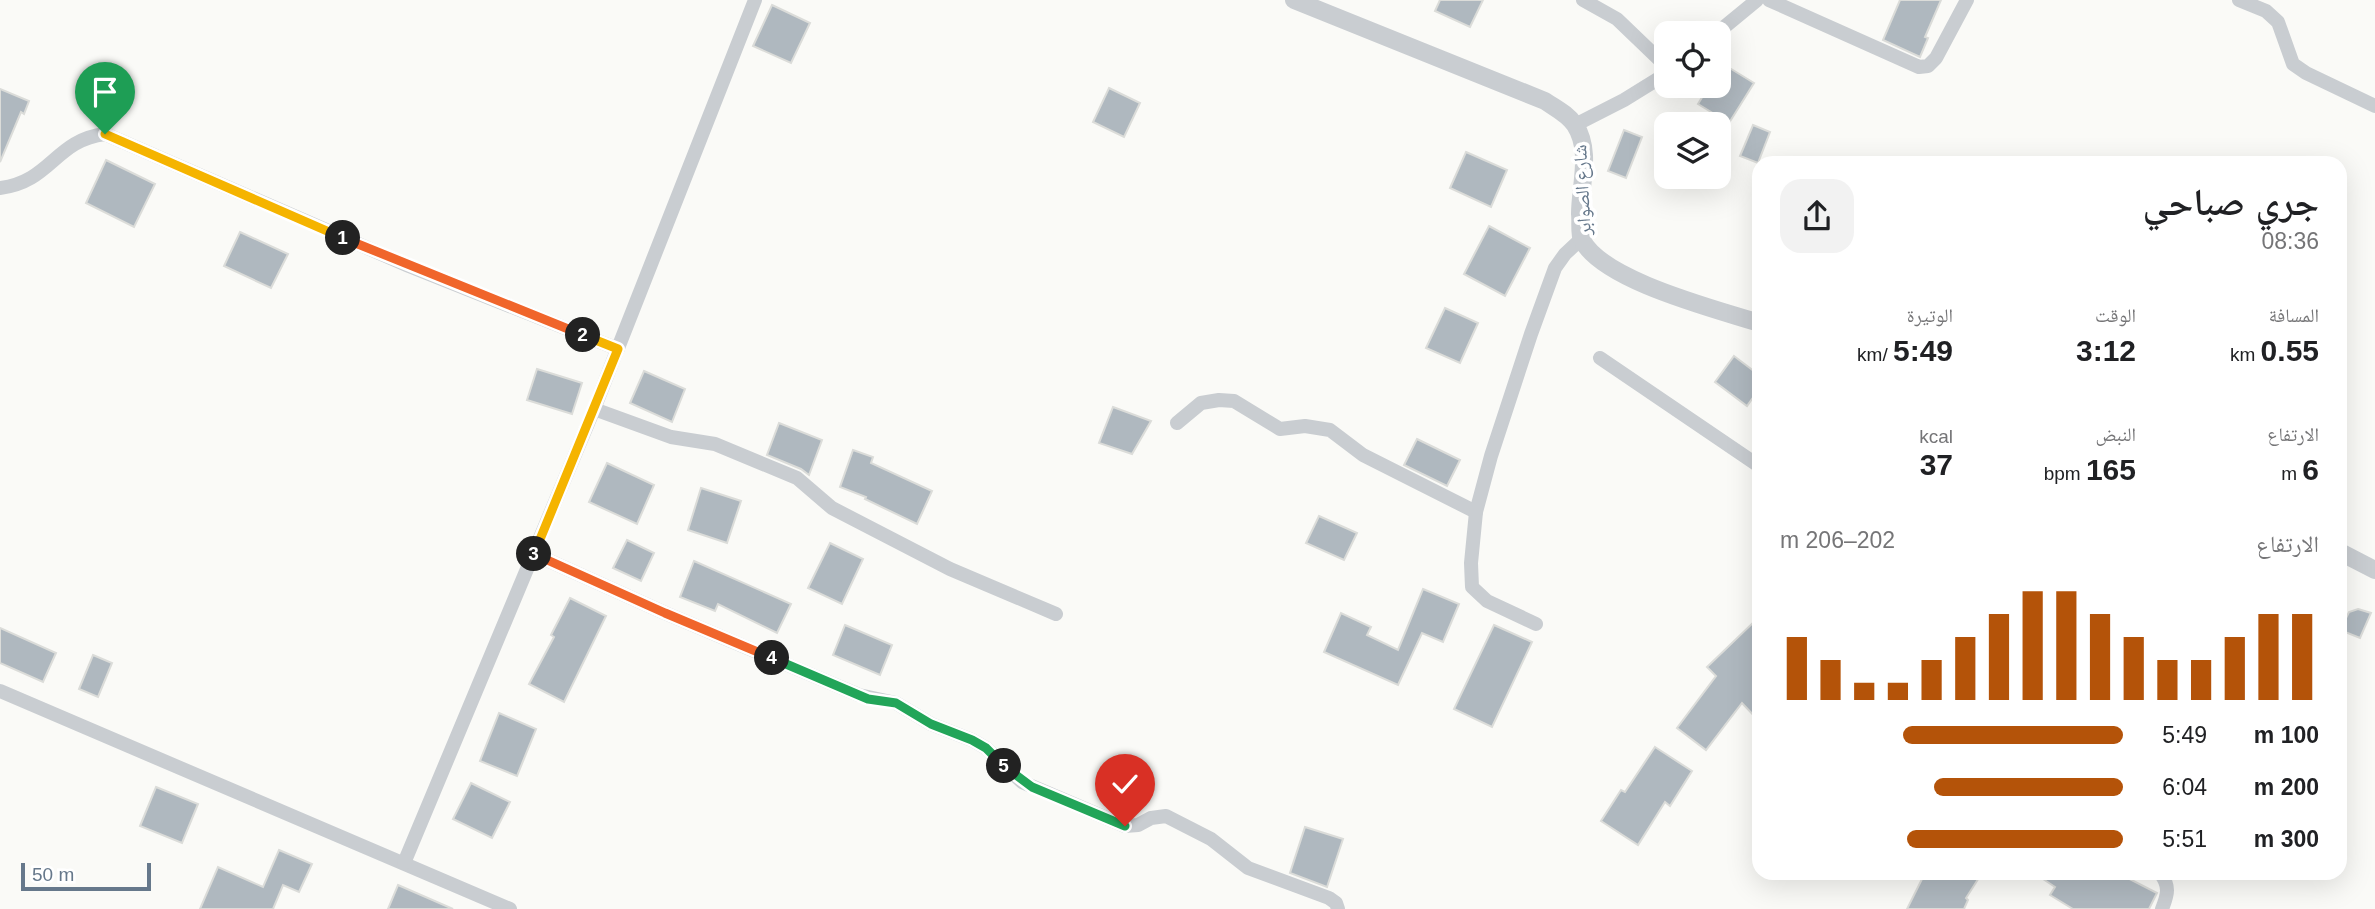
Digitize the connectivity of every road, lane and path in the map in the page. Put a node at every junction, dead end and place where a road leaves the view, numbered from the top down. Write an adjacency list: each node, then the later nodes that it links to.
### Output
1 (755, 0): 16 (street)
2 (1294, 0): 12 (street, شارع الصوابر)
3 (1583, 0): 9 (street)
4 (1757, 0): 8 (street)
5 (1769, 0): 6 (street)
6 (1967, 0)
7 (2239, 0): 11 (street)
8 (1731, 21)
9 (1654, 54)
10 (1654, 81): 12 (street)
11 (2375, 106)
12 (1575, 125): 14 (street, شارع الصوابر)
13 (0, 188): 16 (street)
14 (1581, 239): 15 (street, شارع الصوابر); 21 (street)
15 (1752, 321)
16 (618, 349): 18 (street)
17 (1600, 358): 20 (street)
18 (594, 409): 22 (street); 25 (street)
19 (1177, 423): 21 (street)
20 (1752, 461)
21 (1476, 512): 26 (street)
22 (534, 554): 28 (street); 32 (street)
23 (2347, 556): 24 (street)
24 (2375, 570)
25 (1056, 614)
26 (1536, 624)
27 (0, 691): 28 (street)
28 (404, 863): 30 (street)
29 (2165, 880): 33 (street)
30 (477, 902): 31 (street)
31 (510, 909)
32 (1338, 909)
33 (2162, 909)

